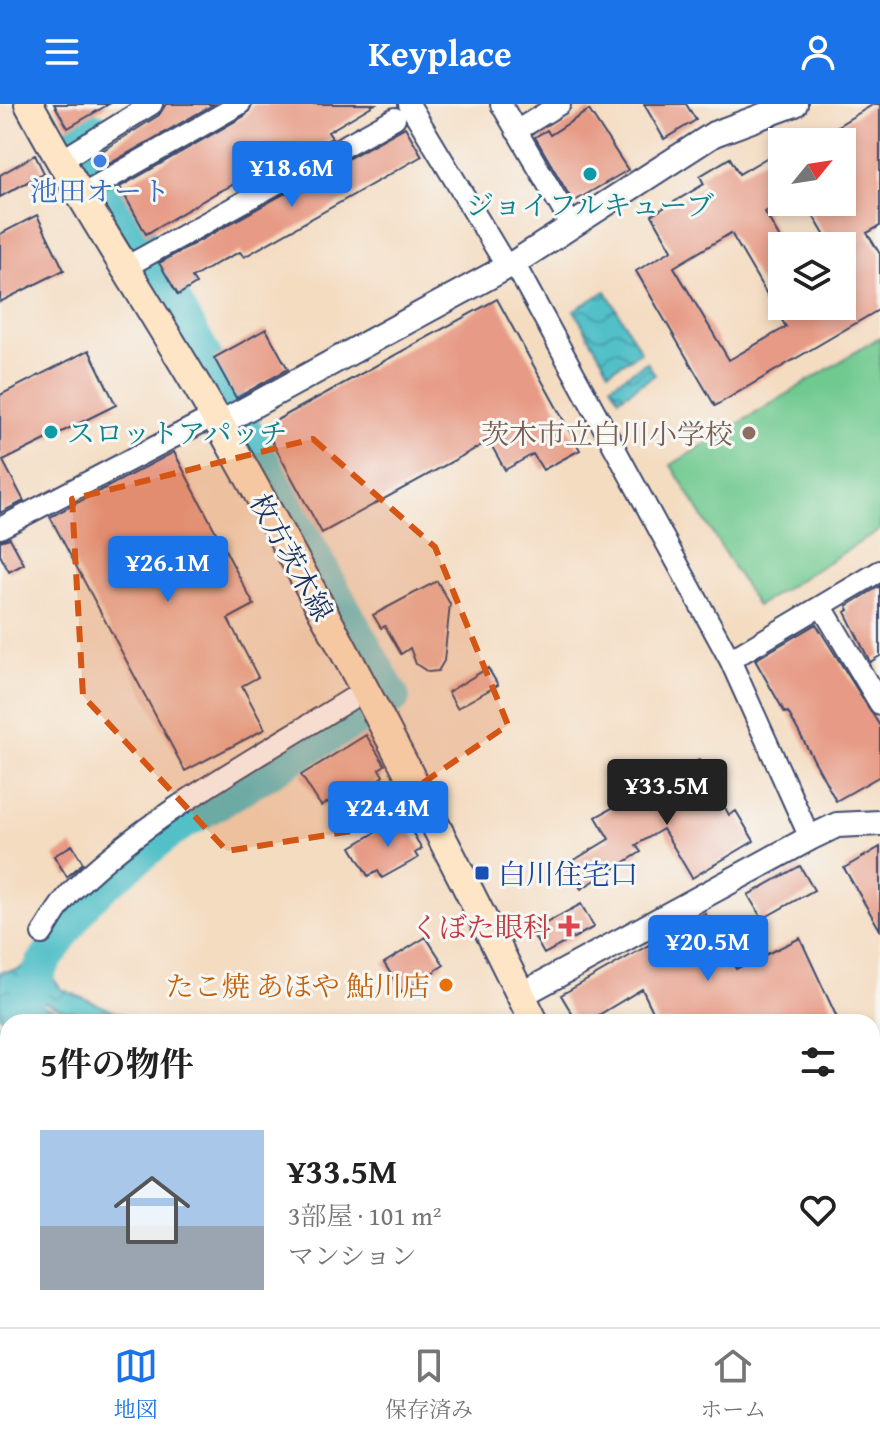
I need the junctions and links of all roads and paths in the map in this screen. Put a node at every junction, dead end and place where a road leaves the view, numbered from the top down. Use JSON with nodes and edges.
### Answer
{"nodes":[{"id":1,"x":29,"y":104,"type":"edge"},
{"id":2,"x":152,"y":104,"type":"edge"},
{"id":3,"x":240,"y":104,"type":"edge"},
{"id":4,"x":501,"y":104,"type":"edge"},
{"id":5,"x":560,"y":104,"type":"edge"},
{"id":6,"x":795,"y":104,"type":"edge"},
{"id":7,"x":402,"y":111,"type":"edge"},
{"id":8,"x":516,"y":131,"type":"junction"},
{"id":9,"x":71,"y":154,"type":"junction"},
{"id":10,"x":93,"y":188,"type":"junction"},
{"id":11,"x":572,"y":226,"type":"junction"},
{"id":12,"x":140,"y":259,"type":"junction"},
{"id":13,"x":511,"y":265,"type":"junction"},
{"id":14,"x":217,"y":420,"type":"junction"},
{"id":15,"x":0,"y":528,"type":"edge"},
{"id":16,"x":880,"y":571,"type":"edge"},
{"id":17,"x":822,"y":607,"type":"junction"},
{"id":18,"x":730,"y":660,"type":"junction"},
{"id":19,"x":372,"y":703,"type":"junction"},
{"id":20,"x":880,"y":704,"type":"edge"},
{"id":21,"x":880,"y":823,"type":"edge"},
{"id":22,"x":810,"y":838,"type":"junction"},
{"id":23,"x":42,"y":934,"type":"dead end"},
{"id":24,"x":521,"y":995,"type":"junction"},
{"id":25,"x":530,"y":1014,"type":"edge"}],
"edges":[{"from":1,"to":9,"type":"main road","name":"枚方茨木線"},
{"from":2,"to":9,"type":"street"},
{"from":3,"to":10,"type":"street"},
{"from":4,"to":8,"type":"street"},
{"from":5,"to":8,"type":"street"},
{"from":6,"to":11,"type":"street"},
{"from":7,"to":12,"type":"street"},
{"from":7,"to":13,"type":"street"},
{"from":8,"to":11,"type":"street"},
{"from":9,"to":10,"type":"main road","name":"枚方茨木線"},
{"from":10,"to":12,"type":"main road","name":"枚方茨木線"},
{"from":11,"to":13,"type":"street"},
{"from":12,"to":14,"type":"main road","name":"枚方茨木線"},
{"from":13,"to":14,"type":"street"},
{"from":13,"to":18,"type":"street"},
{"from":14,"to":15,"type":"street"},
{"from":14,"to":19,"type":"main road","name":"枚方茨木線"},
{"from":16,"to":17,"type":"street"},
{"from":17,"to":18,"type":"street"},
{"from":17,"to":20,"type":"street"},
{"from":18,"to":22,"type":"street"},
{"from":19,"to":23,"type":"street"},
{"from":19,"to":24,"type":"main road","name":"枚方茨木線"},
{"from":21,"to":22,"type":"street"},
{"from":22,"to":24,"type":"street"},
{"from":24,"to":25,"type":"main road","name":"枚方茨木線"}]}
